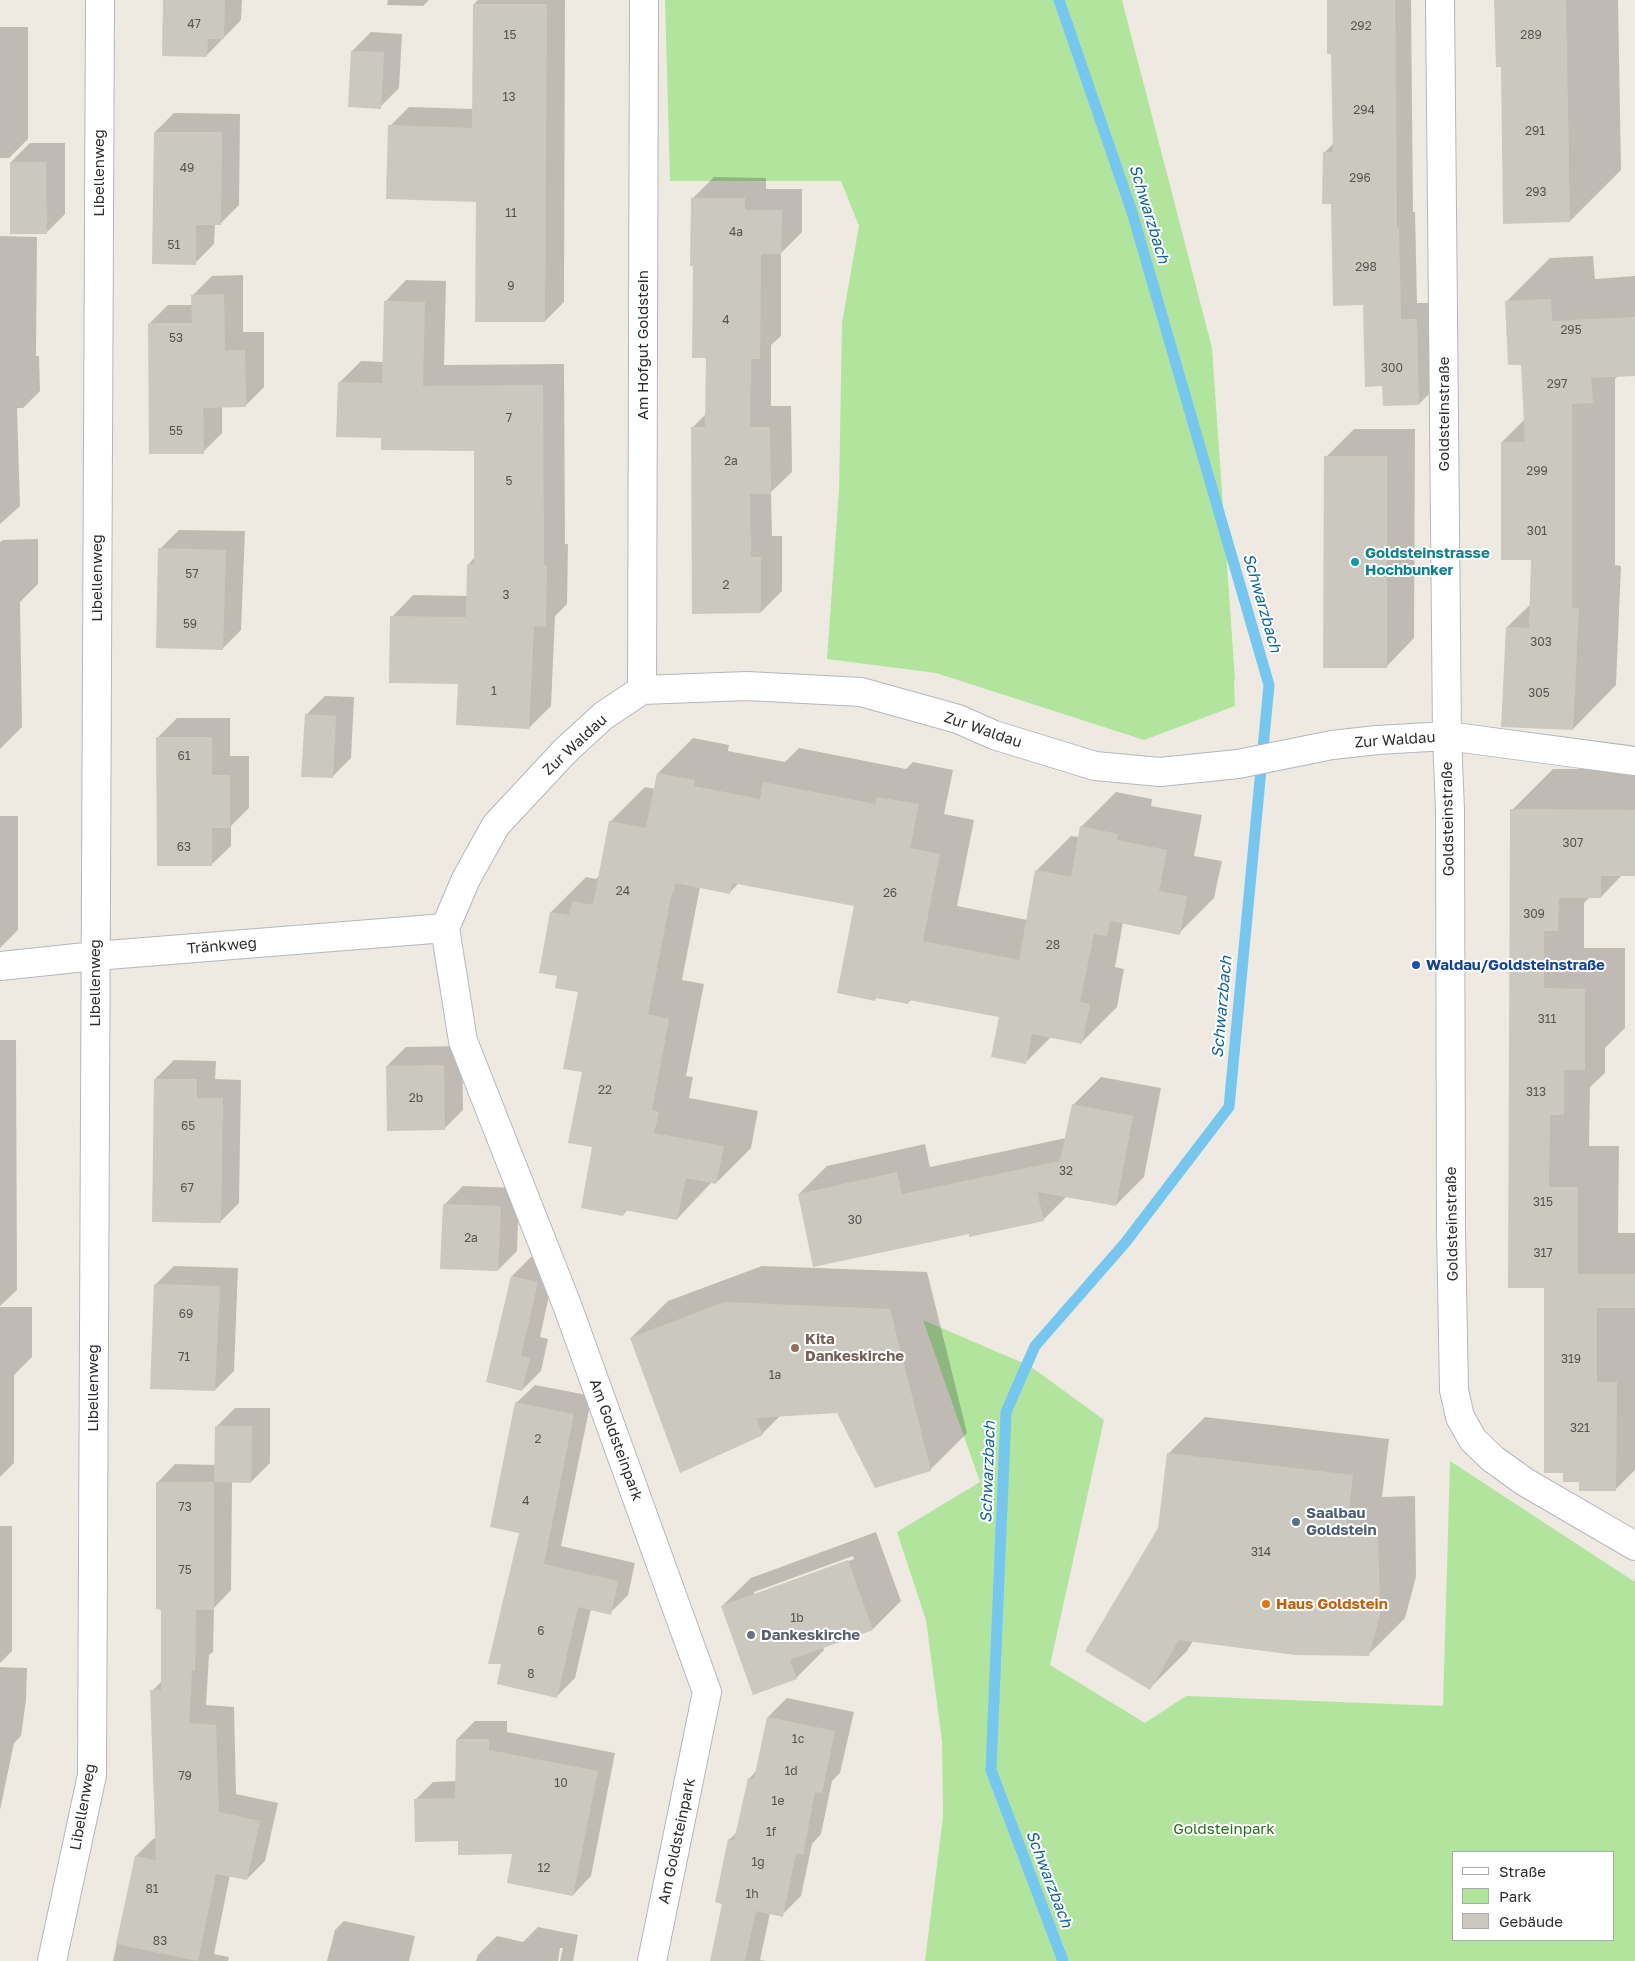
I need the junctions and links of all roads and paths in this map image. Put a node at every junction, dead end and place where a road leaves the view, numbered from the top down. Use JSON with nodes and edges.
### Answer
{"nodes":[{"id":1,"x":100,"y":0,"type":"edge"},
{"id":2,"x":644,"y":0,"type":"edge"},
{"id":3,"x":1440,"y":0,"type":"edge"},
{"id":4,"x":642,"y":690,"type":"junction"},
{"id":5,"x":1447,"y":736,"type":"junction"},
{"id":6,"x":1635,"y":761,"type":"edge"},
{"id":7,"x":445,"y":928,"type":"junction"},
{"id":8,"x":95,"y":956,"type":"junction"},
{"id":9,"x":0,"y":966,"type":"edge"},
{"id":10,"x":1635,"y":1546,"type":"edge"},
{"id":11,"x":52,"y":1961,"type":"edge"},
{"id":12,"x":652,"y":1961,"type":"edge"}],
"edges":[{"from":1,"to":8,"type":"street","name":"Libellenweg"},
{"from":2,"to":4,"type":"street","name":"Am Hofgut Goldstein"},
{"from":3,"to":5,"type":"street","name":"Goldsteinstraße"},
{"from":4,"to":5,"type":"street","name":"Zur Waldau"},
{"from":4,"to":7,"type":"street","name":"Zur Waldau"},
{"from":5,"to":6,"type":"street","name":"Zur Waldau"},
{"from":5,"to":10,"type":"street","name":"Goldsteinstraße"},
{"from":7,"to":8,"type":"street","name":"Tränkweg"},
{"from":7,"to":12,"type":"street","name":"Am Goldsteinpark"},
{"from":8,"to":9,"type":"street","name":"Tränkweg"},
{"from":8,"to":11,"type":"street","name":"Libellenweg"}]}
